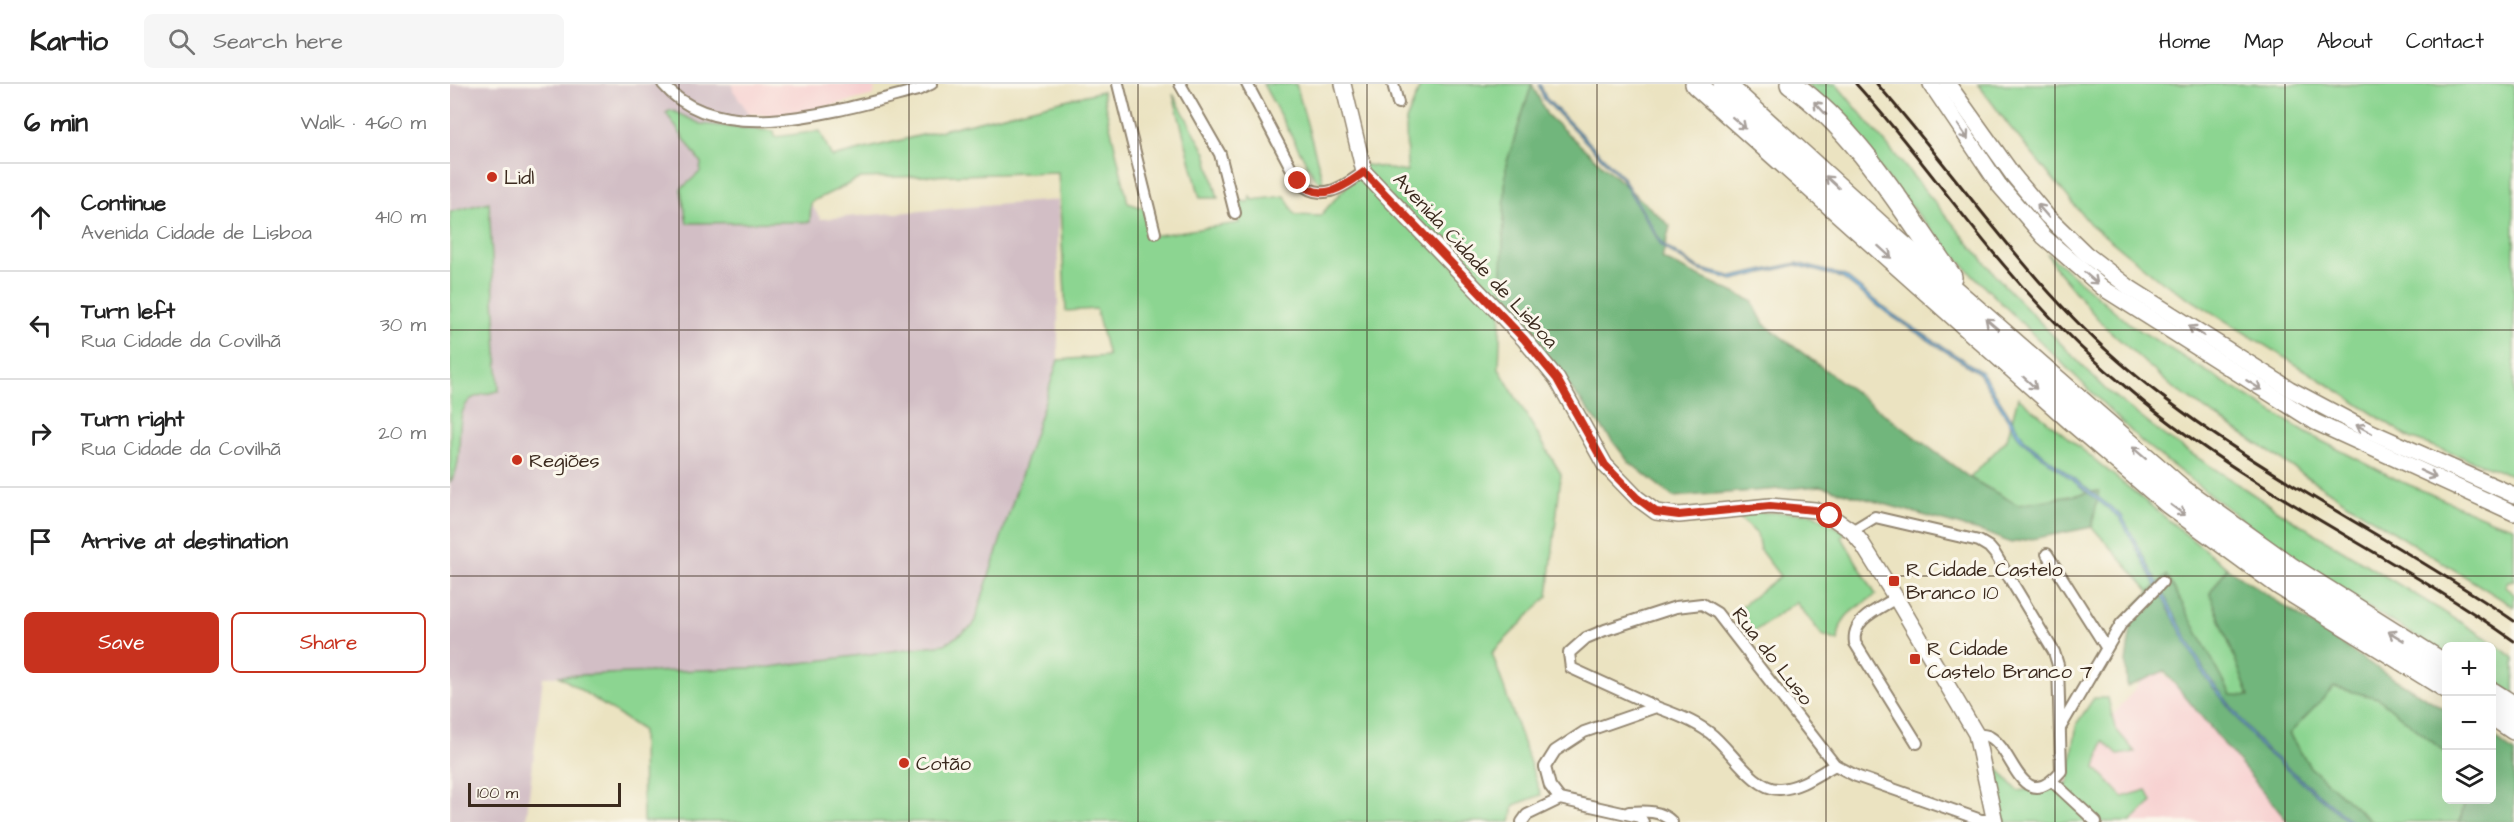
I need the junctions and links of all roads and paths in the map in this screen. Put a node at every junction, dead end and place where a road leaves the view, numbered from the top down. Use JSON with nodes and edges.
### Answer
{"nodes":[{"id":1,"x":663,"y":84,"type":"edge"},
{"id":2,"x":931,"y":84,"type":"edge"},
{"id":3,"x":1118,"y":84,"type":"edge"},
{"id":4,"x":1180,"y":84,"type":"edge"},
{"id":5,"x":1247,"y":84,"type":"edge"},
{"id":6,"x":1343,"y":84,"type":"edge"},
{"id":7,"x":1393,"y":84,"type":"edge"},
{"id":8,"x":1696,"y":84,"type":"edge"},
{"id":9,"x":1724,"y":84,"type":"edge"},
{"id":10,"x":1791,"y":84,"type":"edge"},
{"id":11,"x":1931,"y":84,"type":"edge"},
{"id":12,"x":1948,"y":84,"type":"edge"},
{"id":13,"x":1398,"y":103,"type":"dead end"},
{"id":14,"x":1364,"y":172,"type":"junction"},
{"id":15,"x":1235,"y":213,"type":"dead end"},
{"id":16,"x":1155,"y":233,"type":"dead end"},
{"id":17,"x":1970,"y":305,"type":"junction"},
{"id":18,"x":2514,"y":495,"type":"edge"},
{"id":19,"x":2514,"y":513,"type":"edge"},
{"id":20,"x":1852,"y":531,"type":"junction"},
{"id":21,"x":2047,"y":554,"type":"dead end"},
{"id":22,"x":2162,"y":582,"type":"dead end"},
{"id":23,"x":1896,"y":598,"type":"junction"},
{"id":24,"x":2106,"y":647,"type":"junction"},
{"id":25,"x":2442,"y":664,"type":"edge"},
{"id":26,"x":2442,"y":685,"type":"edge"},
{"id":27,"x":2496,"y":696,"type":"edge"},
{"id":28,"x":1656,"y":707,"type":"junction"},
{"id":29,"x":2514,"y":707,"type":"edge"},
{"id":30,"x":2496,"y":717,"type":"edge"},
{"id":31,"x":2060,"y":728,"type":"junction"},
{"id":32,"x":2514,"y":729,"type":"edge"},
{"id":33,"x":1978,"y":740,"type":"junction"},
{"id":34,"x":1917,"y":743,"type":"dead end"},
{"id":35,"x":1835,"y":765,"type":"junction"},
{"id":36,"x":2055,"y":784,"type":"junction"},
{"id":37,"x":1560,"y":799,"type":"junction"},
{"id":38,"x":1623,"y":812,"type":"junction"},
{"id":39,"x":1995,"y":821,"type":"edge"},
{"id":40,"x":1522,"y":822,"type":"edge"},
{"id":41,"x":1643,"y":822,"type":"edge"},
{"id":42,"x":1672,"y":822,"type":"edge"},
{"id":43,"x":2096,"y":822,"type":"edge"}],
"edges":[{"from":1,"to":2,"type":"street"},
{"from":3,"to":16,"type":"street"},
{"from":4,"to":15,"type":"street"},
{"from":5,"to":14,"type":"street"},
{"from":6,"to":14,"type":"main road","name":"Avenida Cidade de Lisboa"},
{"from":7,"to":13,"type":"street"},
{"from":8,"to":26,"type":"highway","one_way":true},
{"from":17,"to":9,"type":"highway","one_way":true},
{"from":17,"to":10,"type":"highway","one_way":true},
{"from":11,"to":19,"type":"main road","one_way":true},
{"from":18,"to":12,"type":"main road","one_way":true},
{"from":14,"to":20,"type":"main road","name":"Avenida Cidade de Lisboa"},
{"from":25,"to":17,"type":"highway","one_way":true},
{"from":20,"to":23,"type":"main road"},
{"from":20,"to":31,"type":"street"},
{"from":21,"to":24,"type":"street"},
{"from":22,"to":24,"type":"street"},
{"from":23,"to":33,"type":"main road"},
{"from":23,"to":34,"type":"street"},
{"from":24,"to":31,"type":"street"},
{"from":27,"to":29,"type":"highway"},
{"from":28,"to":35,"type":"street"},
{"from":28,"to":35,"type":"street","name":"Rua do Luso"},
{"from":28,"to":37,"type":"street"},
{"from":30,"to":32,"type":"highway"},
{"from":31,"to":36,"type":"street"},
{"from":33,"to":36,"type":"street"},
{"from":33,"to":39,"type":"main road"},
{"from":35,"to":39,"type":"street"},
{"from":36,"to":43,"type":"street"},
{"from":37,"to":38,"type":"street"},
{"from":37,"to":40,"type":"street"},
{"from":38,"to":41,"type":"street"},
{"from":38,"to":42,"type":"street"}]}
